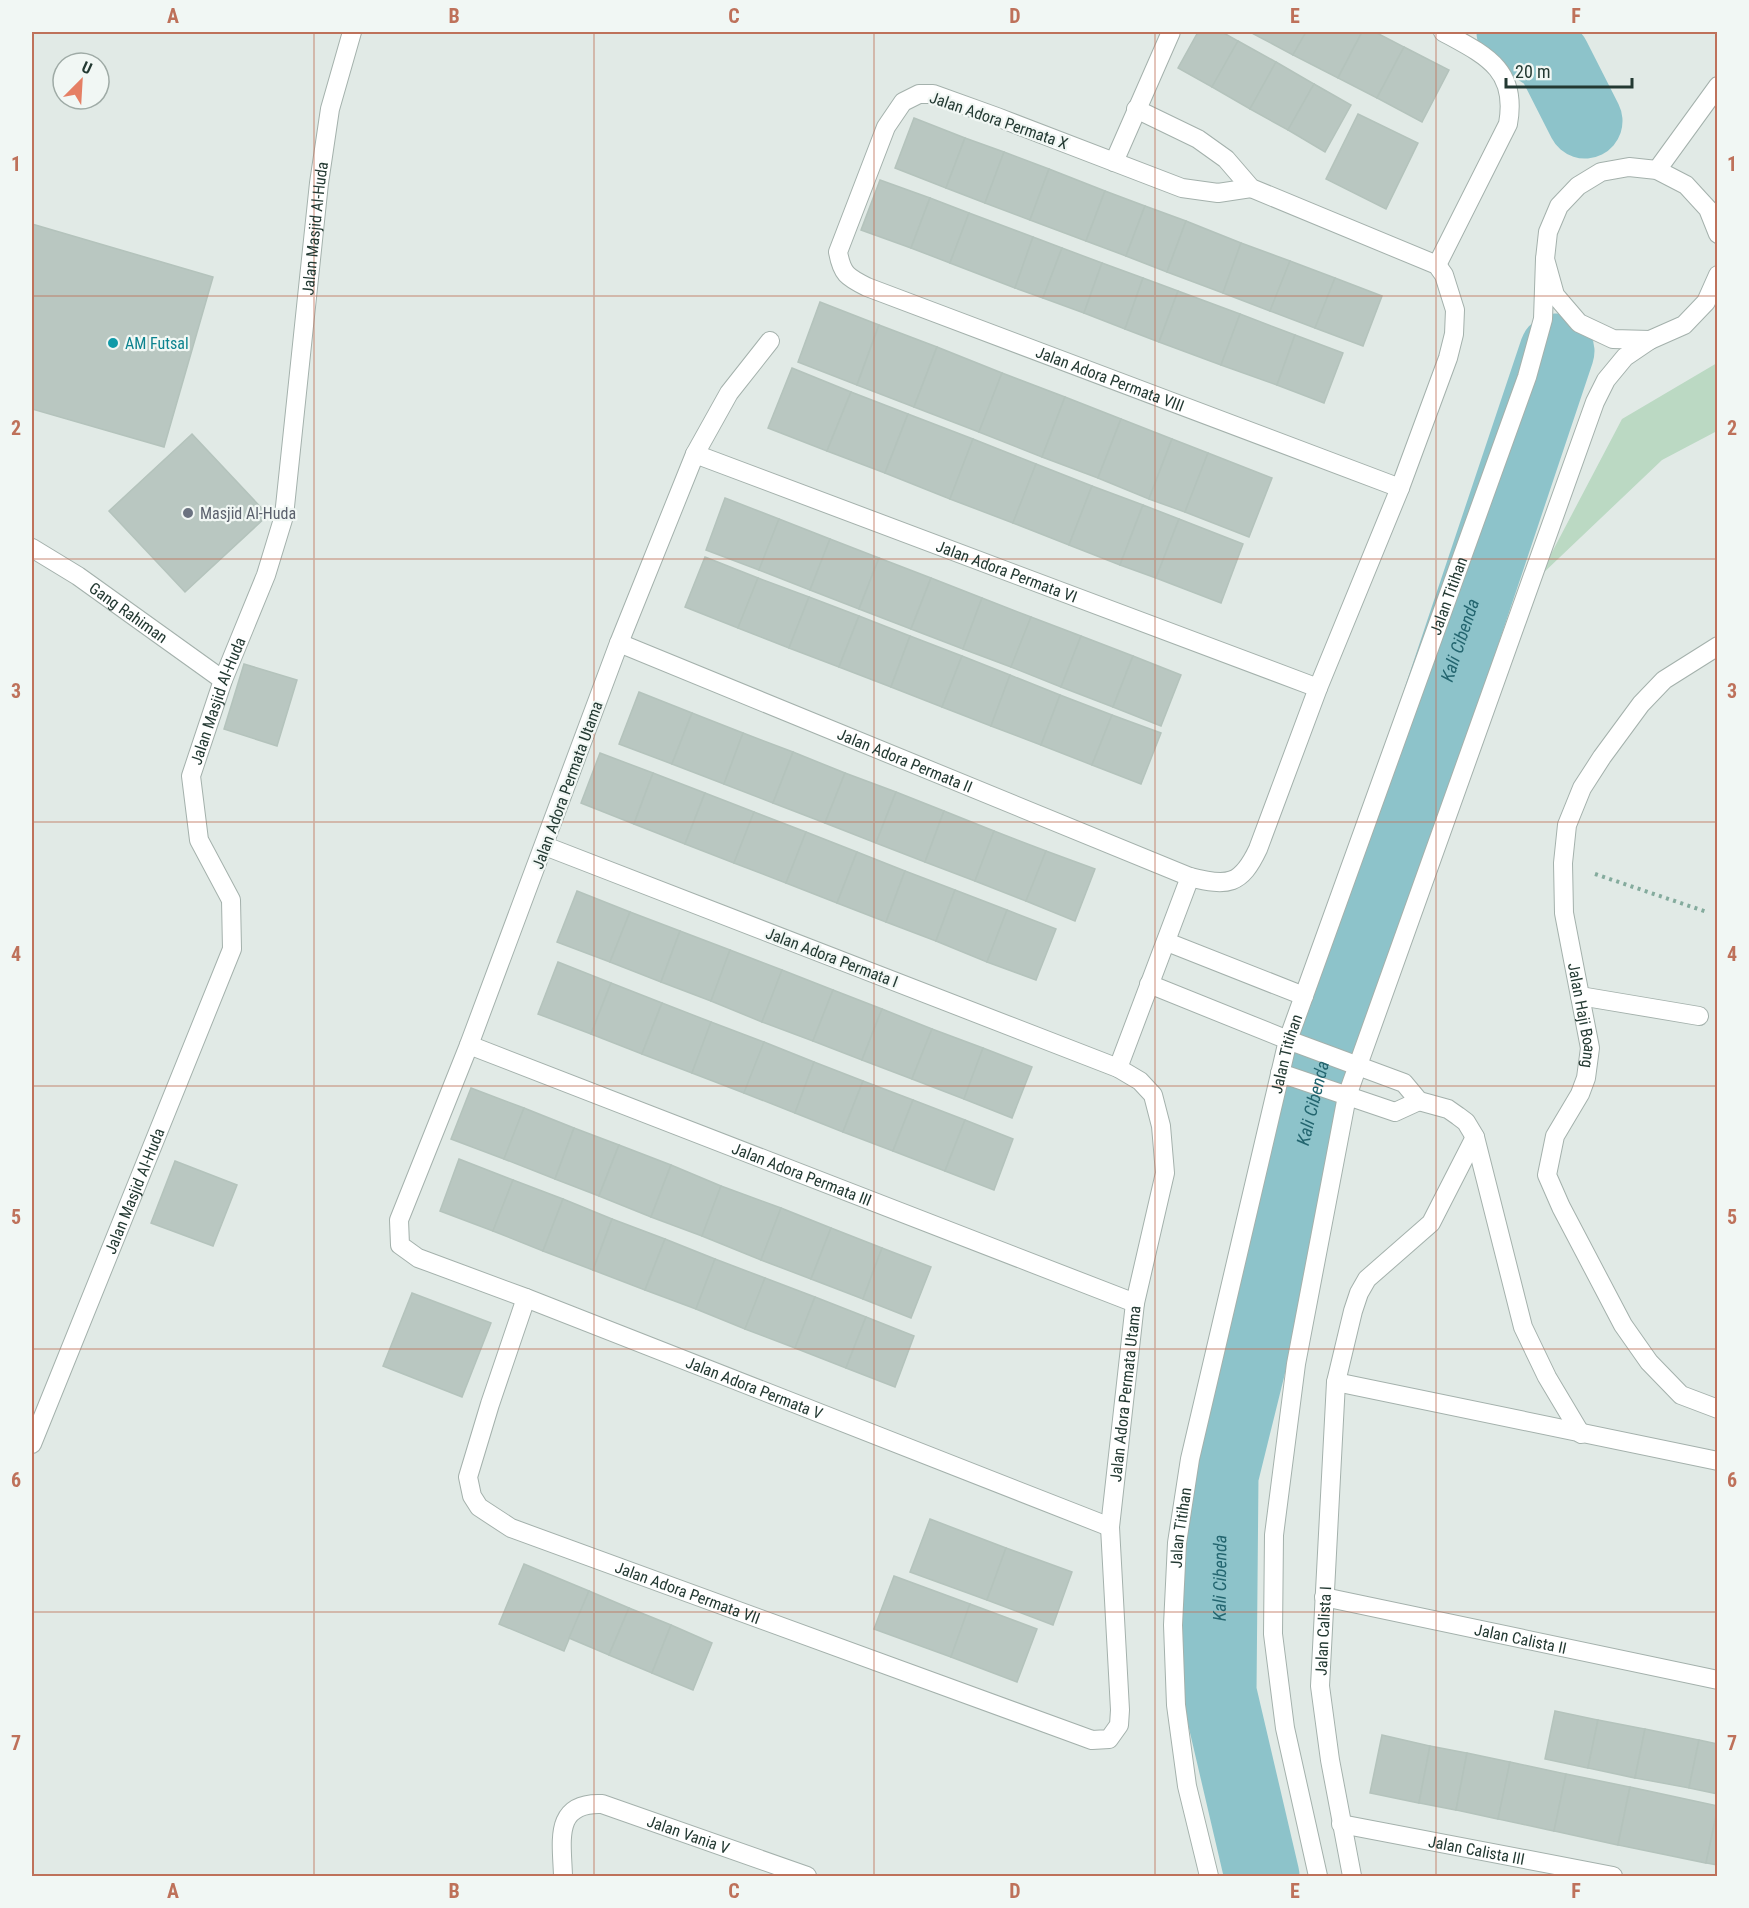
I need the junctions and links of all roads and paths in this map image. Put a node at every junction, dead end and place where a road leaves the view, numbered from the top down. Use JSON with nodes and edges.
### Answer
{"nodes":[{"id":1,"x":352,"y":32,"type":"edge"},
{"id":2,"x":1171,"y":32,"type":"edge"},
{"id":3,"x":1443,"y":32,"type":"edge"},
{"id":4,"x":1718,"y":86,"type":"edge"},
{"id":5,"x":1136,"y":109,"type":"junction"},
{"id":6,"x":1114,"y":162,"type":"junction"},
{"id":7,"x":1657,"y":170,"type":"junction"},
{"id":8,"x":1251,"y":188,"type":"junction"},
{"id":9,"x":1718,"y":234,"type":"edge"},
{"id":10,"x":838,"y":252,"type":"joint"},
{"id":11,"x":1545,"y":260,"type":"junction"},
{"id":12,"x":1437,"y":265,"type":"junction"},
{"id":13,"x":1718,"y":274,"type":"edge"},
{"id":14,"x":1650,"y":340,"type":"junction"},
{"id":15,"x":770,"y":341,"type":"dead end"},
{"id":16,"x":694,"y":454,"type":"junction"},
{"id":17,"x":1400,"y":488,"type":"junction"},
{"id":18,"x":32,"y":548,"type":"edge"},
{"id":19,"x":619,"y":643,"type":"junction"},
{"id":20,"x":1718,"y":646,"type":"edge"},
{"id":21,"x":223,"y":680,"type":"junction"},
{"id":22,"x":1318,"y":688,"type":"junction"},
{"id":23,"x":545,"y":846,"type":"junction"},
{"id":24,"x":1563,"y":863,"type":"junction"},
{"id":25,"x":1190,"y":877,"type":"junction"},
{"id":26,"x":1707,"y":912,"type":"dead end"},
{"id":27,"x":1167,"y":942,"type":"junction"},
{"id":28,"x":1149,"y":984,"type":"junction"},
{"id":29,"x":1304,"y":996,"type":"junction"},
{"id":30,"x":1580,"y":996,"type":"junction"},
{"id":31,"x":1700,"y":1016,"type":"dead end"},
{"id":32,"x":1294,"y":1042,"type":"junction"},
{"id":33,"x":470,"y":1045,"type":"junction"},
{"id":34,"x":1352,"y":1064,"type":"junction"},
{"id":35,"x":1118,"y":1068,"type":"junction"},
{"id":36,"x":1285,"y":1075,"type":"junction"},
{"id":37,"x":1342,"y":1095,"type":"junction"},
{"id":38,"x":1419,"y":1101,"type":"junction"},
{"id":39,"x":1475,"y":1137,"type":"junction"},
{"id":40,"x":400,"y":1245,"type":"joint"},
{"id":41,"x":526,"y":1298,"type":"junction"},
{"id":42,"x":1135,"y":1303,"type":"junction"},
{"id":43,"x":1336,"y":1382,"type":"junction"},
{"id":44,"x":1718,"y":1409,"type":"edge"},
{"id":45,"x":1581,"y":1434,"type":"junction"},
{"id":46,"x":32,"y":1444,"type":"edge"},
{"id":47,"x":1718,"y":1461,"type":"edge"},
{"id":48,"x":1110,"y":1527,"type":"junction"},
{"id":49,"x":1324,"y":1597,"type":"junction"},
{"id":50,"x":1718,"y":1680,"type":"edge"},
{"id":51,"x":1109,"y":1739,"type":"joint"},
{"id":52,"x":1341,"y":1824,"type":"junction"},
{"id":53,"x":563,"y":1876,"type":"edge"},
{"id":54,"x":807,"y":1876,"type":"edge"},
{"id":55,"x":1209,"y":1876,"type":"edge"},
{"id":56,"x":1318,"y":1876,"type":"edge"},
{"id":57,"x":1352,"y":1876,"type":"edge"},
{"id":58,"x":1613,"y":1876,"type":"edge"}],
"edges":[{"from":1,"to":21,"type":"street","name":"Jalan Masjid Al-Huda"},
{"from":2,"to":5,"type":"street"},
{"from":3,"to":12,"type":"street"},
{"from":4,"to":7,"type":"street"},
{"from":5,"to":6,"type":"street"},
{"from":5,"to":8,"type":"street"},
{"from":6,"to":8,"type":"street","name":"Jalan Adora Permata X"},
{"from":6,"to":10,"type":"street","name":"Jalan Adora Permata X"},
{"from":7,"to":9,"type":"street"},
{"from":7,"to":11,"type":"street","name":"Jalan Titihan"},
{"from":8,"to":12,"type":"street"},
{"from":10,"to":17,"type":"street","name":"Jalan Adora Permata VIII"},
{"from":11,"to":14,"type":"street"},
{"from":11,"to":29,"type":"street","name":"Jalan Titihan"},
{"from":12,"to":17,"type":"street","name":"Jalan Adora Permata II"},
{"from":13,"to":14,"type":"street"},
{"from":14,"to":34,"type":"street"},
{"from":15,"to":16,"type":"street","name":"Jalan Adora Permata Utama"},
{"from":16,"to":19,"type":"street","name":"Jalan Adora Permata Utama"},
{"from":16,"to":22,"type":"street","name":"Jalan Adora Permata VI"},
{"from":17,"to":22,"type":"street","name":"Jalan Adora Permata II"},
{"from":18,"to":21,"type":"street","name":"Gang Rahiman"},
{"from":19,"to":23,"type":"street","name":"Jalan Adora Permata Utama"},
{"from":19,"to":25,"type":"street","name":"Jalan Adora Permata II"},
{"from":20,"to":24,"type":"street","name":"Jalan Haji Boang"},
{"from":21,"to":46,"type":"street","name":"Jalan Masjid Al-Huda"},
{"from":22,"to":25,"type":"street","name":"Jalan Adora Permata II"},
{"from":23,"to":33,"type":"street","name":"Jalan Adora Permata Utama"},
{"from":23,"to":35,"type":"street","name":"Jalan Adora Permata I"},
{"from":24,"to":26,"type":"path"},
{"from":24,"to":30,"type":"street","name":"Jalan Haji Boang"},
{"from":25,"to":27,"type":"street"},
{"from":27,"to":28,"type":"street"},
{"from":27,"to":29,"type":"street"},
{"from":28,"to":32,"type":"street"},
{"from":28,"to":35,"type":"street"},
{"from":29,"to":32,"type":"street","name":"Jalan Titihan"},
{"from":30,"to":31,"type":"street"},
{"from":30,"to":44,"type":"street","name":"Jalan Haji Boang"},
{"from":32,"to":34,"type":"street"},
{"from":32,"to":36,"type":"street","name":"Jalan Titihan"},
{"from":33,"to":40,"type":"street","name":"Jalan Adora Permata Utama"},
{"from":33,"to":42,"type":"street","name":"Jalan Adora Permata III"},
{"from":34,"to":37,"type":"street"},
{"from":34,"to":38,"type":"street"},
{"from":35,"to":42,"type":"street","name":"Jalan Adora Permata Utama"},
{"from":36,"to":37,"type":"street"},
{"from":36,"to":55,"type":"street","name":"Jalan Titihan"},
{"from":37,"to":38,"type":"street"},
{"from":37,"to":56,"type":"street"},
{"from":38,"to":39,"type":"street"},
{"from":39,"to":43,"type":"street","name":"Jalan Calista I"},
{"from":39,"to":45,"type":"street"},
{"from":40,"to":41,"type":"street","name":"Jalan Adora Permata V"},
{"from":41,"to":48,"type":"street","name":"Jalan Adora Permata V"},
{"from":41,"to":51,"type":"street","name":"Jalan Adora Permata VII"},
{"from":42,"to":48,"type":"street","name":"Jalan Adora Permata Utama"},
{"from":43,"to":45,"type":"street"},
{"from":43,"to":49,"type":"street","name":"Jalan Calista I"},
{"from":45,"to":47,"type":"street"},
{"from":48,"to":51,"type":"street","name":"Jalan Adora Permata Utama"},
{"from":49,"to":50,"type":"street","name":"Jalan Calista II"},
{"from":49,"to":52,"type":"street","name":"Jalan Calista I"},
{"from":52,"to":57,"type":"street","name":"Jalan Calista I"},
{"from":52,"to":58,"type":"street","name":"Jalan Calista III"},
{"from":53,"to":54,"type":"street","name":"Jalan Vania V"}]}
